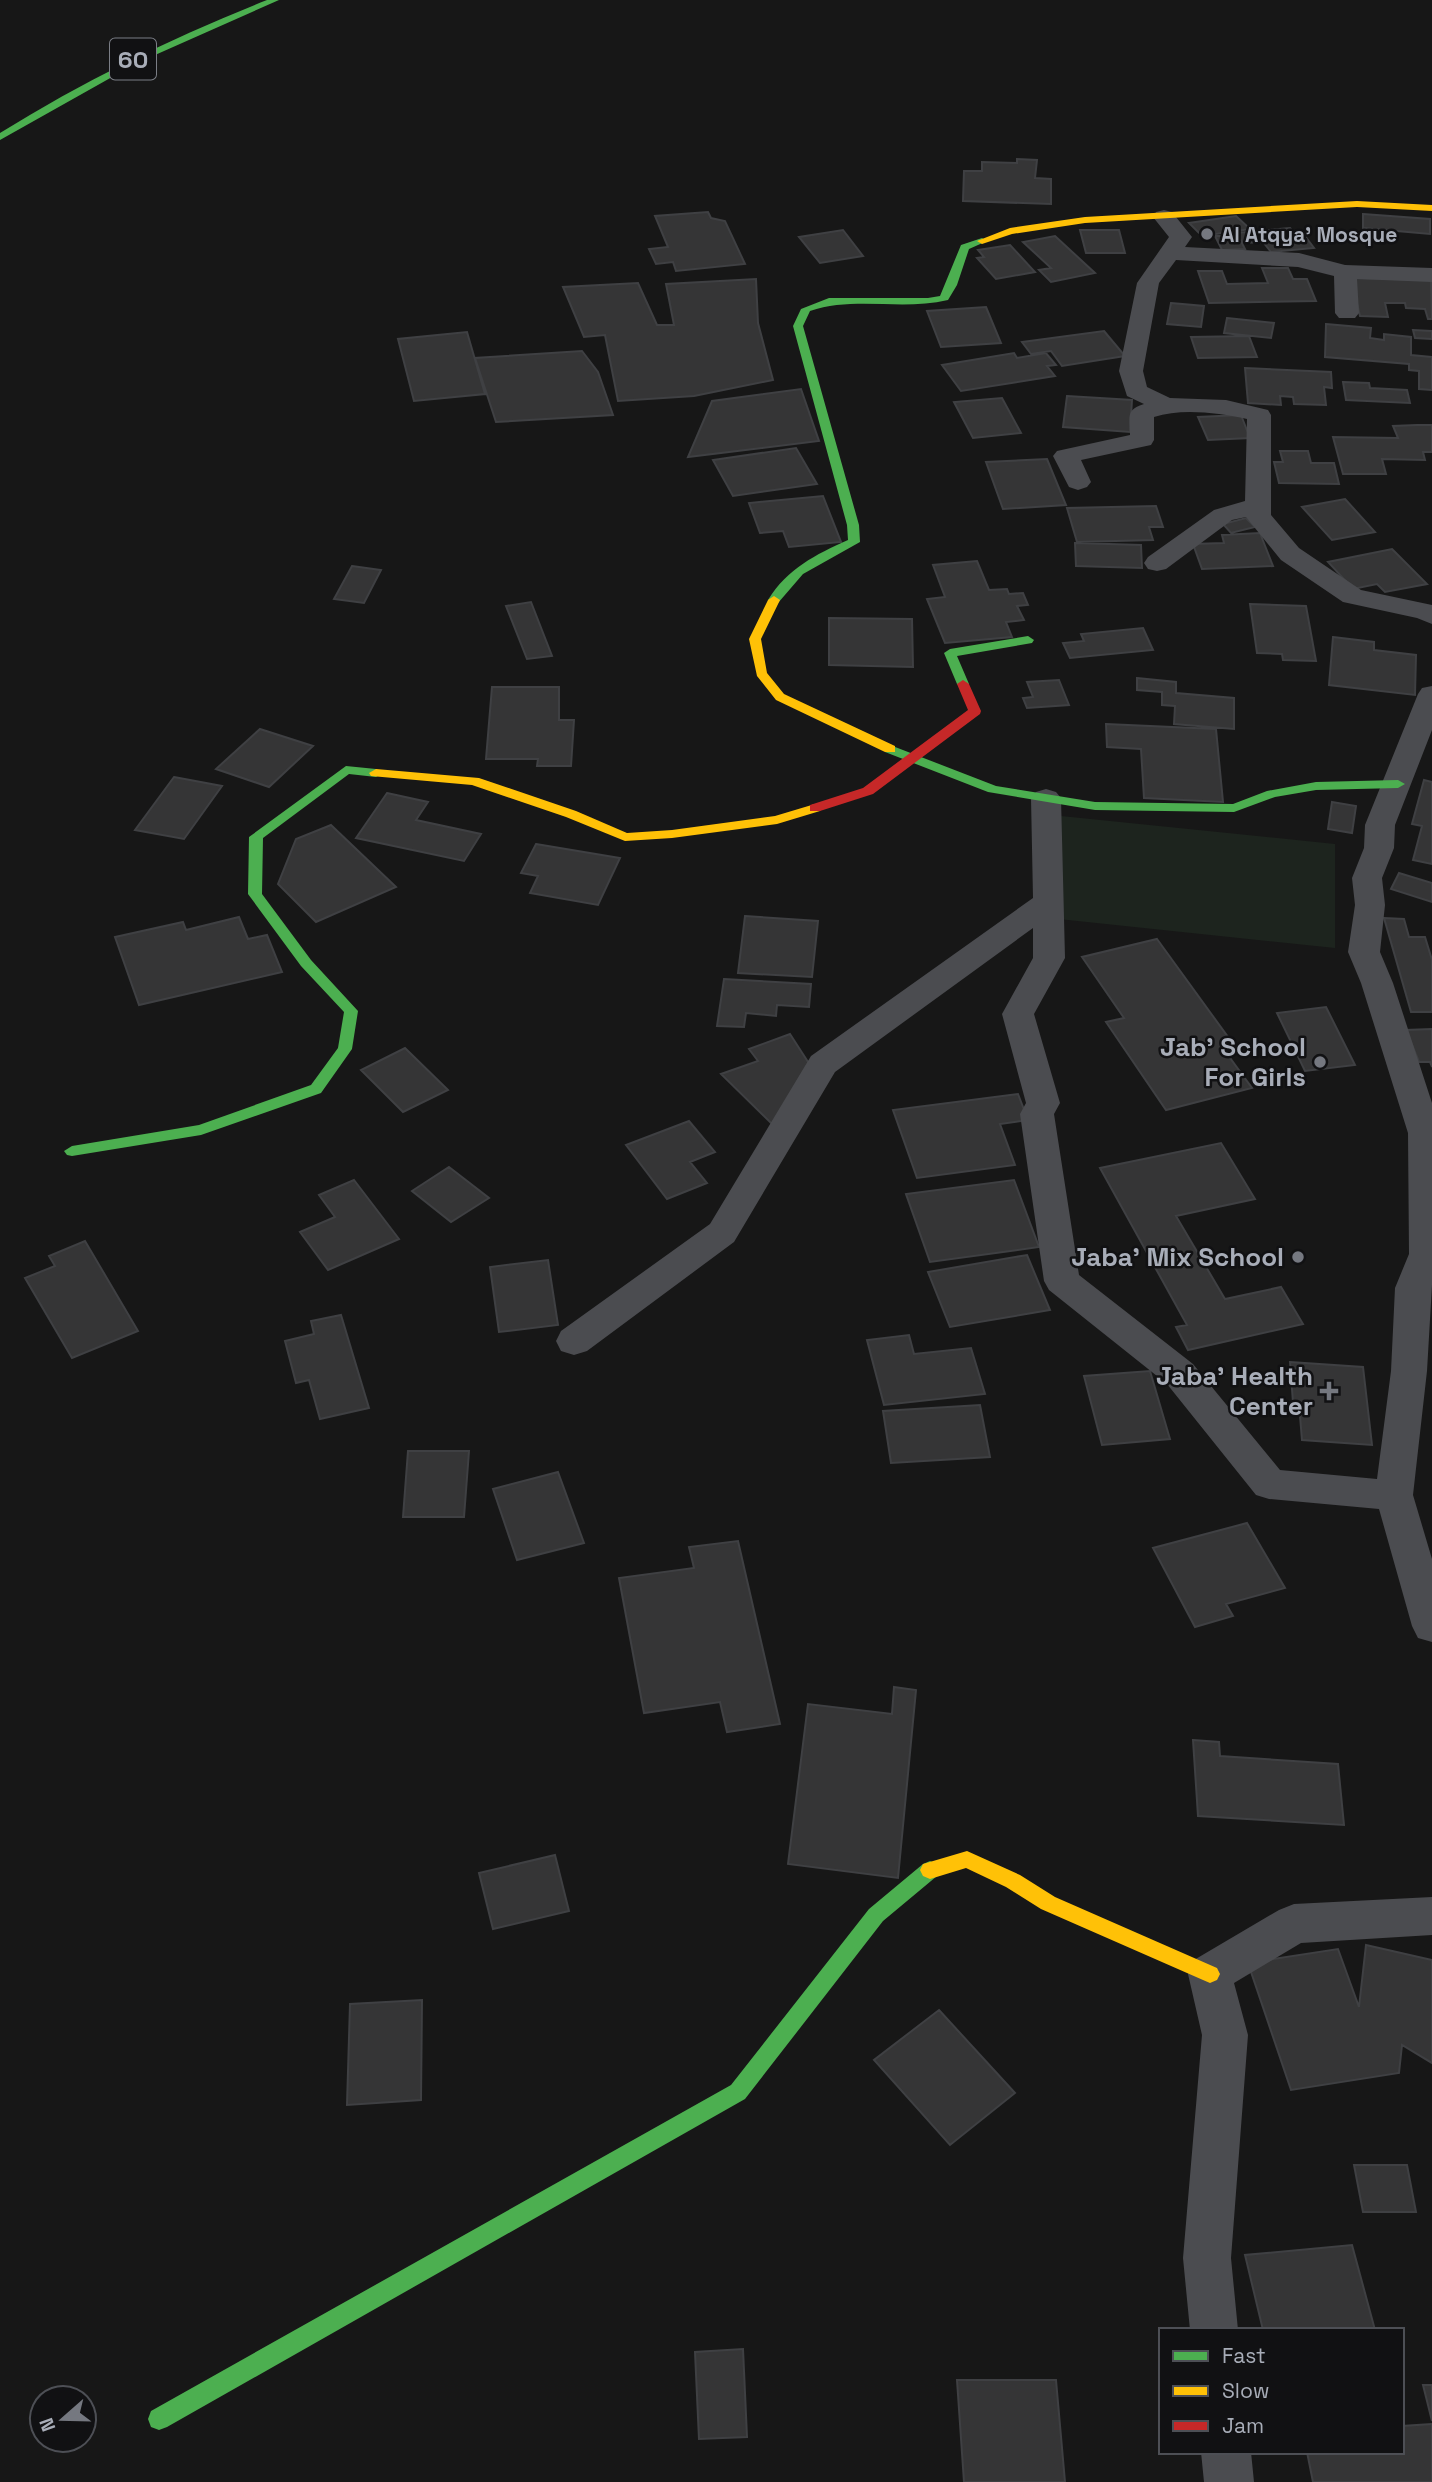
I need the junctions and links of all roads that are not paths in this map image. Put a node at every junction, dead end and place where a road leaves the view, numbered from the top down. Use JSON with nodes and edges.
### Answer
{"nodes":[{"id":1,"x":275,"y":0,"type":"edge"},
{"id":2,"x":0,"y":137,"type":"edge"},
{"id":3,"x":1432,"y":208,"type":"edge"},
{"id":4,"x":1164,"y":217,"type":"junction"},
{"id":5,"x":1170,"y":253,"type":"junction"},
{"id":6,"x":1345,"y":272,"type":"junction"},
{"id":7,"x":1432,"y":275,"type":"edge"},
{"id":8,"x":1347,"y":313,"type":"dead end"},
{"id":9,"x":1166,"y":405,"type":"junction"},
{"id":10,"x":1078,"y":482,"type":"dead end"},
{"id":11,"x":1258,"y":506,"type":"junction"},
{"id":12,"x":1157,"y":564,"type":"dead end"},
{"id":13,"x":1430,"y":607,"type":"edge"},
{"id":14,"x":1028,"y":639,"type":"dead end"},
{"id":15,"x":1432,"y":694,"type":"edge"},
{"id":16,"x":910,"y":758,"type":"junction"},
{"id":17,"x":1398,"y":784,"type":"junction"},
{"id":18,"x":1046,"y":798,"type":"junction"},
{"id":19,"x":1048,"y":902,"type":"junction"},
{"id":20,"x":72,"y":1151,"type":"dead end"},
{"id":21,"x":574,"y":1341,"type":"dead end"},
{"id":22,"x":1394,"y":1495,"type":"junction"},
{"id":23,"x":1432,"y":1626,"type":"edge"},
{"id":24,"x":1432,"y":1916,"type":"edge"},
{"id":25,"x":1210,"y":1974,"type":"junction"},
{"id":26,"x":1214,"y":2328,"type":"edge"},
{"id":27,"x":159,"y":2419,"type":"dead end"},
{"id":28,"x":1226,"y":2454,"type":"edge"},
{"id":29,"x":1229,"y":2482,"type":"edge"}],
"edges":[{"from":1,"to":2,"type":"main road","number":"60"},
{"from":3,"to":4,"type":"main road"},
{"from":4,"to":5,"type":"street"},
{"from":4,"to":16,"type":"main road"},
{"from":5,"to":6,"type":"street"},
{"from":5,"to":9,"type":"street"},
{"from":6,"to":7,"type":"street"},
{"from":6,"to":8,"type":"street"},
{"from":9,"to":10,"type":"street"},
{"from":9,"to":11,"type":"street"},
{"from":11,"to":12,"type":"street"},
{"from":11,"to":13,"type":"street"},
{"from":14,"to":16,"type":"main road"},
{"from":15,"to":17,"type":"street"},
{"from":16,"to":18,"type":"main road"},
{"from":16,"to":20,"type":"main road"},
{"from":17,"to":18,"type":"main road"},
{"from":17,"to":22,"type":"street"},
{"from":18,"to":19,"type":"street"},
{"from":19,"to":21,"type":"street"},
{"from":19,"to":22,"type":"street"},
{"from":22,"to":23,"type":"street"},
{"from":24,"to":25,"type":"street"},
{"from":25,"to":26,"type":"street"},
{"from":25,"to":27,"type":"main road"},
{"from":28,"to":29,"type":"street"}]}
